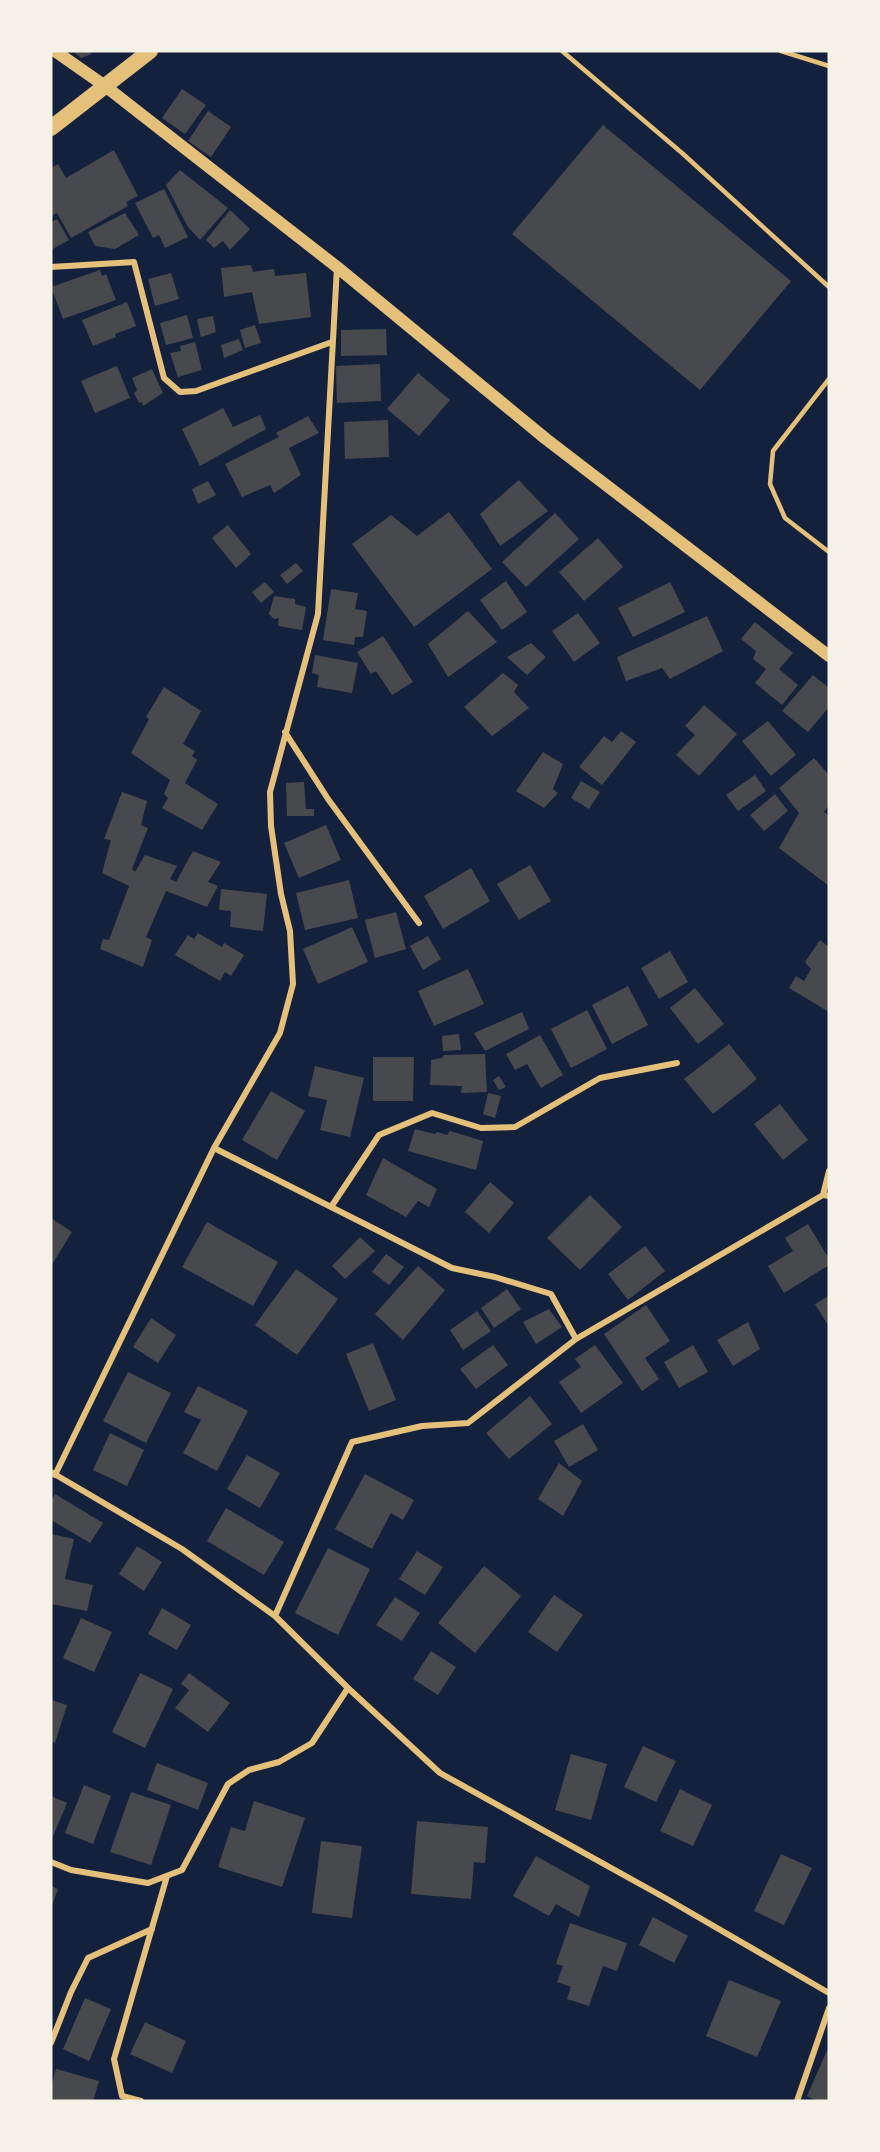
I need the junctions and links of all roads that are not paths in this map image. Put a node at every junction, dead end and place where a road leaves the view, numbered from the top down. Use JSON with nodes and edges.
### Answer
{"nodes":[{"id":1,"x":55,"y":51,"type":"edge"},
{"id":2,"x":150,"y":51,"type":"edge"},
{"id":3,"x":562,"y":51,"type":"edge"},
{"id":4,"x":781,"y":51,"type":"edge"},
{"id":5,"x":829,"y":66,"type":"edge"},
{"id":6,"x":105,"y":86,"type":"junction"},
{"id":7,"x":51,"y":128,"type":"edge"},
{"id":8,"x":51,"y":267,"type":"edge"},
{"id":9,"x":337,"y":267,"type":"junction"},
{"id":10,"x":829,"y":287,"type":"edge"},
{"id":11,"x":332,"y":342,"type":"junction"},
{"id":12,"x":829,"y":379,"type":"edge"},
{"id":13,"x":829,"y":552,"type":"edge"},
{"id":14,"x":829,"y":656,"type":"edge"},
{"id":15,"x":285,"y":732,"type":"junction"},
{"id":16,"x":419,"y":923,"type":"dead end"},
{"id":17,"x":677,"y":1063,"type":"dead end"},
{"id":18,"x":214,"y":1148,"type":"junction"},
{"id":19,"x":829,"y":1171,"type":"edge"},
{"id":20,"x":826,"y":1195,"type":"edge"},
{"id":21,"x":331,"y":1207,"type":"junction"},
{"id":22,"x":576,"y":1339,"type":"junction"},
{"id":23,"x":53,"y":1474,"type":"edge"},
{"id":24,"x":276,"y":1616,"type":"junction"},
{"id":25,"x":348,"y":1688,"type":"junction"},
{"id":26,"x":51,"y":1862,"type":"edge"},
{"id":27,"x":167,"y":1876,"type":"junction"},
{"id":28,"x":152,"y":1929,"type":"junction"},
{"id":29,"x":829,"y":1993,"type":"edge"},
{"id":30,"x":829,"y":2008,"type":"edge"},
{"id":31,"x":51,"y":2043,"type":"edge"},
{"id":32,"x":141,"y":2101,"type":"edge"},
{"id":33,"x":797,"y":2101,"type":"edge"}],
"edges":[{"from":1,"to":6,"type":"main road"},
{"from":2,"to":6,"type":"highway"},
{"from":3,"to":10,"type":"lane"},
{"from":4,"to":5,"type":"lane"},
{"from":6,"to":7,"type":"highway"},
{"from":6,"to":9,"type":"main road"},
{"from":8,"to":11,"type":"street"},
{"from":9,"to":11,"type":"street"},
{"from":9,"to":14,"type":"main road"},
{"from":11,"to":15,"type":"street"},
{"from":12,"to":13,"type":"lane"},
{"from":15,"to":16,"type":"street"},
{"from":15,"to":18,"type":"street"},
{"from":17,"to":21,"type":"street"},
{"from":18,"to":21,"type":"street"},
{"from":18,"to":23,"type":"street"},
{"from":19,"to":20,"type":"street"},
{"from":20,"to":22,"type":"street"},
{"from":21,"to":22,"type":"street"},
{"from":22,"to":24,"type":"street"},
{"from":23,"to":24,"type":"street"},
{"from":24,"to":25,"type":"street"},
{"from":25,"to":27,"type":"street"},
{"from":25,"to":29,"type":"street"},
{"from":26,"to":27,"type":"street"},
{"from":27,"to":28,"type":"street"},
{"from":28,"to":31,"type":"street"},
{"from":28,"to":32,"type":"street"},
{"from":30,"to":33,"type":"street"}]}
